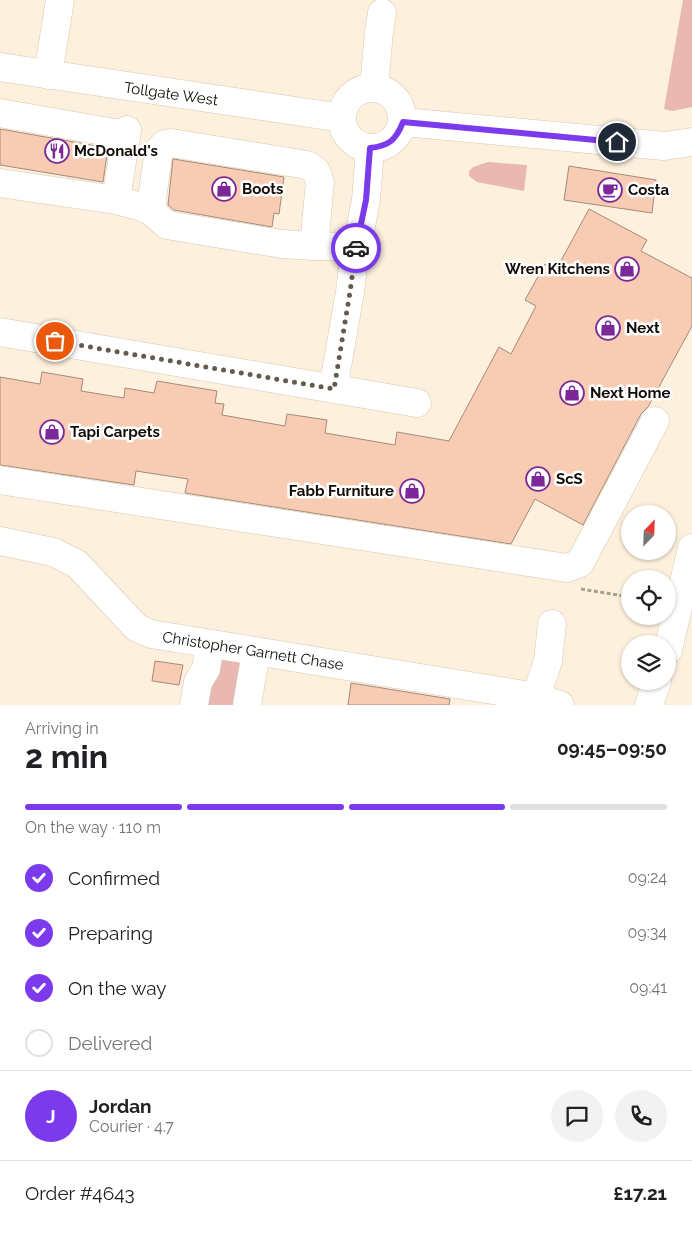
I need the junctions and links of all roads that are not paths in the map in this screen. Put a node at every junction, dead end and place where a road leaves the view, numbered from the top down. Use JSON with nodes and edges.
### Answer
{"nodes":[{"id":1,"x":60,"y":0,"type":"edge"},
{"id":2,"x":382,"y":13,"type":"dead end"},
{"id":3,"x":0,"y":67,"type":"edge"},
{"id":4,"x":48,"y":76,"type":"junction"},
{"id":5,"x":374,"y":87,"type":"junction"},
{"id":6,"x":0,"y":113,"type":"edge"},
{"id":7,"x":342,"y":118,"type":"junction"},
{"id":8,"x":403,"y":122,"type":"junction"},
{"id":9,"x":692,"y":142,"type":"edge"},
{"id":10,"x":664,"y":146,"type":"junction"},
{"id":11,"x":370,"y":148,"type":"junction"},
{"id":12,"x":692,"y":158,"type":"edge"},
{"id":13,"x":0,"y":183,"type":"edge"},
{"id":14,"x":116,"y":200,"type":"junction"},
{"id":15,"x":152,"y":212,"type":"junction"},
{"id":16,"x":314,"y":246,"type":"junction"},
{"id":17,"x":356,"y":247,"type":"junction"},
{"id":18,"x":0,"y":332,"type":"edge"},
{"id":19,"x":334,"y":389,"type":"junction"},
{"id":20,"x":417,"y":404,"type":"dead end"},
{"id":21,"x":655,"y":420,"type":"dead end"},
{"id":22,"x":0,"y":480,"type":"edge"},
{"id":23,"x":0,"y":541,"type":"edge"},
{"id":24,"x":692,"y":548,"type":"edge"},
{"id":25,"x":552,"y":624,"type":"dead end"},
{"id":26,"x":672,"y":635,"type":"edge"},
{"id":27,"x":210,"y":644,"type":"junction"},
{"id":28,"x":256,"y":652,"type":"junction"},
{"id":29,"x":654,"y":690,"type":"edge"},
{"id":30,"x":548,"y":701,"type":"edge"},
{"id":31,"x":194,"y":705,"type":"edge"},
{"id":32,"x":247,"y":705,"type":"edge"},
{"id":33,"x":649,"y":705,"type":"edge"}],
"edges":[{"from":1,"to":4,"type":"street"},
{"from":2,"to":5,"type":"street"},
{"from":3,"to":4,"type":"street","name":"Tollgate West"},
{"from":4,"to":7,"type":"street","name":"Tollgate West"},
{"from":5,"to":7,"type":"street"},
{"from":5,"to":8,"type":"street"},
{"from":6,"to":14,"type":"street"},
{"from":7,"to":11,"type":"street"},
{"from":8,"to":10,"type":"street"},
{"from":8,"to":11,"type":"street"},
{"from":9,"to":10,"type":"street"},
{"from":10,"to":12,"type":"street"},
{"from":11,"to":17,"type":"street"},
{"from":13,"to":14,"type":"street"},
{"from":14,"to":15,"type":"street"},
{"from":15,"to":16,"type":"street"},
{"from":15,"to":16,"type":"street"},
{"from":16,"to":17,"type":"street"},
{"from":17,"to":19,"type":"street"},
{"from":18,"to":19,"type":"street"},
{"from":19,"to":20,"type":"street"},
{"from":21,"to":22,"type":"street"},
{"from":23,"to":27,"type":"street","name":"Christopher Garnett Chase"},
{"from":24,"to":26,"type":"street"},
{"from":25,"to":30,"type":"street","name":"Christopher Garnett Chase"},
{"from":27,"to":28,"type":"street","name":"Christopher Garnett Chase"},
{"from":27,"to":31,"type":"street"},
{"from":28,"to":30,"type":"street","name":"Christopher Garnett Chase"},
{"from":28,"to":32,"type":"street"},
{"from":29,"to":33,"type":"street"}]}
